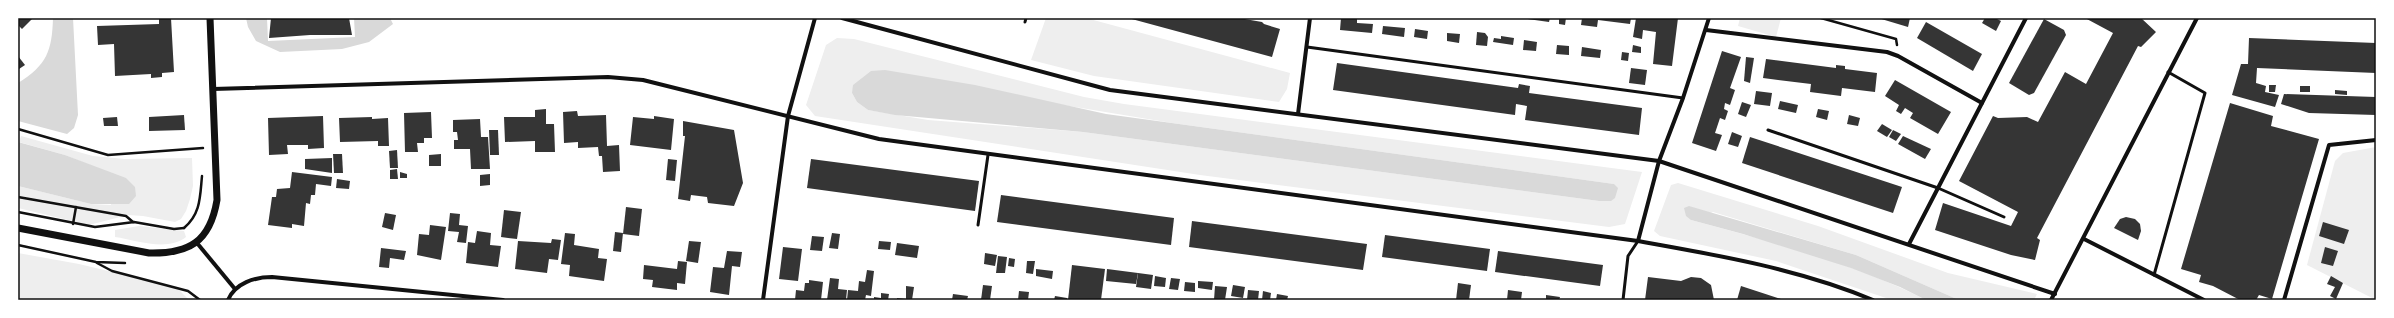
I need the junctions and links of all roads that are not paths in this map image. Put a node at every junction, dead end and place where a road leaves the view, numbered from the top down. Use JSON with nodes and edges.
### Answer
{"nodes":[{"id":1,"x":210,"y":18,"type":"edge"},
{"id":2,"x":815,"y":18,"type":"edge"},
{"id":3,"x":842,"y":18,"type":"edge"},
{"id":4,"x":1026,"y":18,"type":"edge"},
{"id":5,"x":1309,"y":18,"type":"edge"},
{"id":6,"x":1710,"y":18,"type":"edge"},
{"id":7,"x":2026,"y":18,"type":"edge"},
{"id":8,"x":2197,"y":18,"type":"edge"},
{"id":9,"x":1025,"y":22,"type":"dead end"},
{"id":10,"x":1706,"y":30,"type":"junction"},
{"id":11,"x":1307,"y":48,"type":"junction"},
{"id":12,"x":2168,"y":72,"type":"junction"},
{"id":13,"x":213,"y":89,"type":"junction"},
{"id":14,"x":1683,"y":98,"type":"junction"},
{"id":15,"x":1982,"y":103,"type":"junction"},
{"id":16,"x":1298,"y":114,"type":"junction"},
{"id":17,"x":788,"y":116,"type":"junction"},
{"id":18,"x":1768,"y":130,"type":"dead end"},
{"id":19,"x":2376,"y":140,"type":"edge"},
{"id":20,"x":988,"y":155,"type":"junction"},
{"id":21,"x":1658,"y":161,"type":"junction"},
{"id":22,"x":1938,"y":188,"type":"junction"},
{"id":23,"x":2004,"y":217,"type":"dead end"},
{"id":24,"x":978,"y":225,"type":"dead end"},
{"id":25,"x":18,"y":228,"type":"edge"},
{"id":26,"x":2084,"y":239,"type":"junction"},
{"id":27,"x":1638,"y":241,"type":"junction"},
{"id":28,"x":197,"y":243,"type":"junction"},
{"id":29,"x":1908,"y":244,"type":"junction"},
{"id":30,"x":2154,"y":275,"type":"junction"},
{"id":31,"x":235,"y":289,"type":"junction"},
{"id":32,"x":2055,"y":294,"type":"junction"},
{"id":33,"x":228,"y":300,"type":"edge"},
{"id":34,"x":503,"y":300,"type":"edge"},
{"id":35,"x":763,"y":300,"type":"edge"},
{"id":36,"x":1623,"y":300,"type":"edge"},
{"id":37,"x":1874,"y":300,"type":"edge"},
{"id":38,"x":2051,"y":300,"type":"edge"},
{"id":39,"x":2204,"y":300,"type":"edge"},
{"id":40,"x":2284,"y":300,"type":"edge"}],
"edges":[{"from":1,"to":13,"type":"street"},
{"from":2,"to":17,"type":"street"},
{"from":3,"to":16,"type":"street"},
{"from":4,"to":9,"type":"lane"},
{"from":5,"to":11,"type":"street"},
{"from":6,"to":10,"type":"street"},
{"from":7,"to":15,"type":"street"},
{"from":8,"to":12,"type":"street"},
{"from":10,"to":14,"type":"street"},
{"from":10,"to":15,"type":"street"},
{"from":11,"to":14,"type":"lane"},
{"from":11,"to":16,"type":"street"},
{"from":12,"to":26,"type":"street"},
{"from":12,"to":30,"type":"lane"},
{"from":13,"to":17,"type":"street"},
{"from":13,"to":28,"type":"street"},
{"from":14,"to":21,"type":"street"},
{"from":15,"to":22,"type":"street"},
{"from":16,"to":21,"type":"street"},
{"from":17,"to":20,"type":"street"},
{"from":17,"to":35,"type":"street"},
{"from":18,"to":22,"type":"lane"},
{"from":19,"to":40,"type":"street"},
{"from":20,"to":24,"type":"lane"},
{"from":20,"to":27,"type":"street"},
{"from":21,"to":27,"type":"street"},
{"from":21,"to":29,"type":"street"},
{"from":22,"to":23,"type":"lane"},
{"from":22,"to":29,"type":"street"},
{"from":25,"to":28,"type":"street"},
{"from":26,"to":30,"type":"street"},
{"from":26,"to":32,"type":"street"},
{"from":27,"to":36,"type":"lane"},
{"from":27,"to":37,"type":"street"},
{"from":28,"to":31,"type":"street"},
{"from":29,"to":32,"type":"street"},
{"from":30,"to":39,"type":"street"},
{"from":31,"to":33,"type":"street"},
{"from":31,"to":34,"type":"street"},
{"from":32,"to":38,"type":"street"}]}
